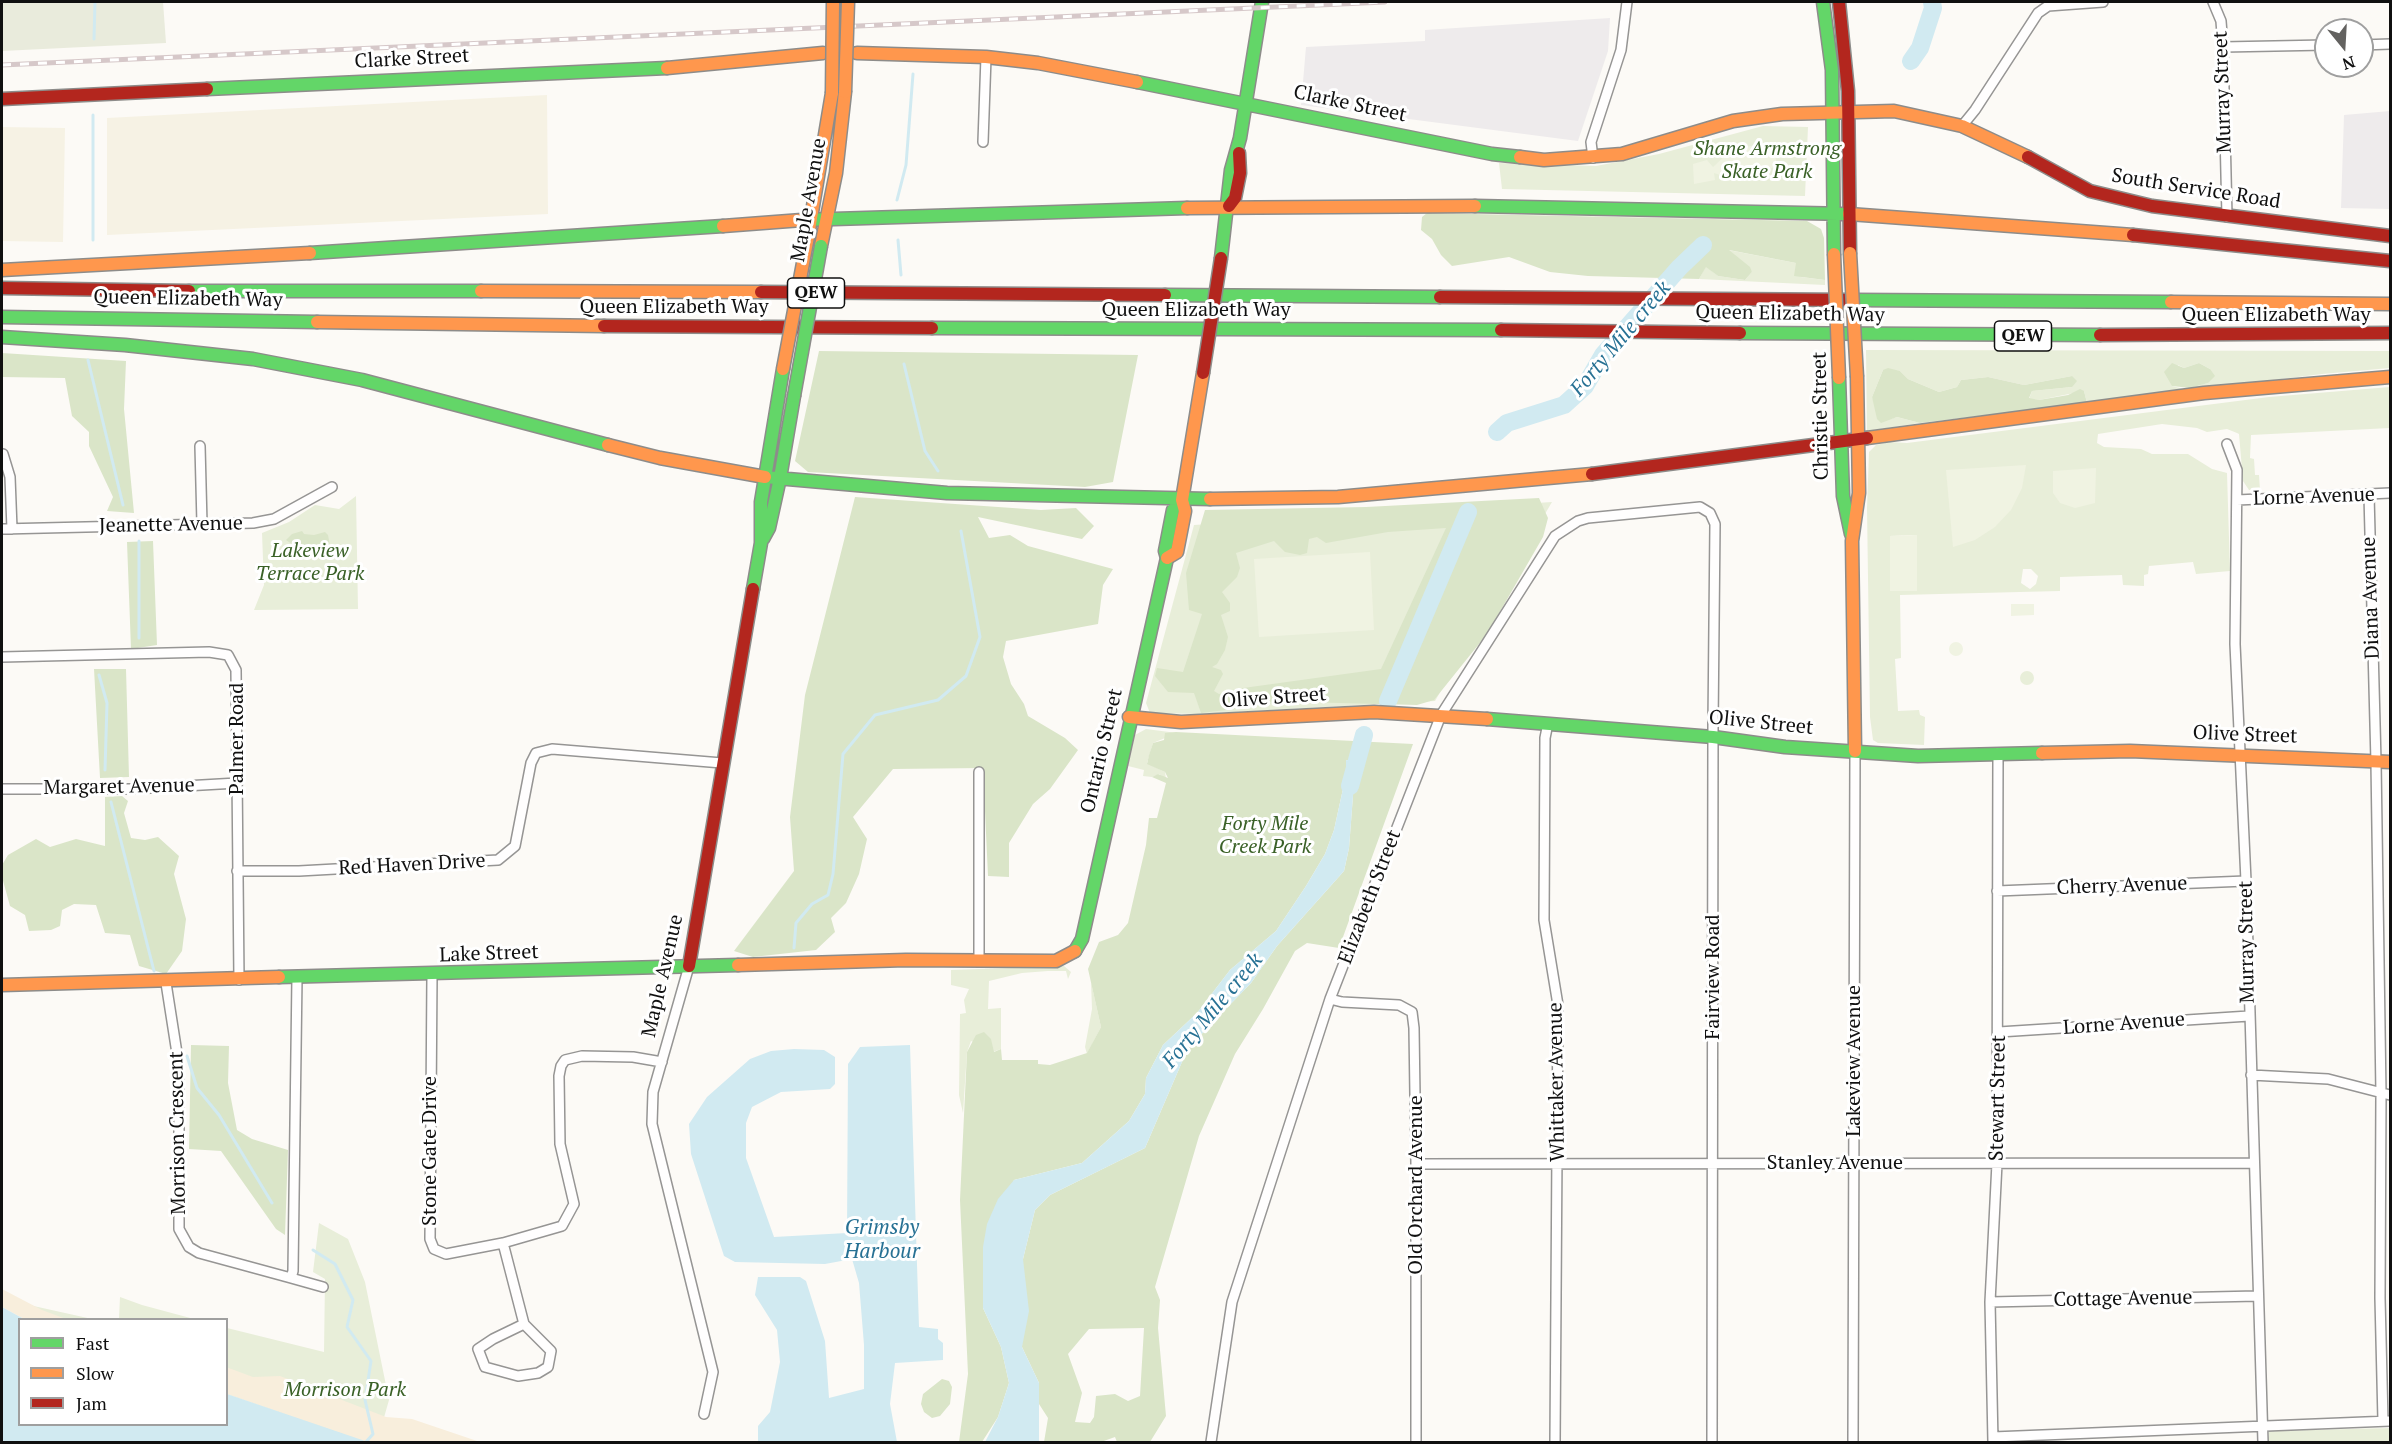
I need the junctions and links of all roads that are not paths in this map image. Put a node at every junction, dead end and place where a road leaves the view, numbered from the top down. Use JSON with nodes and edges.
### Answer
{"nodes":[{"id":1,"x":833,"y":2,"type":"edge"},
{"id":2,"x":848,"y":2,"type":"edge"},
{"id":3,"x":1262,"y":2,"type":"edge"},
{"id":4,"x":1627,"y":2,"type":"edge"},
{"id":5,"x":1823,"y":2,"type":"edge"},
{"id":6,"x":1839,"y":2,"type":"edge"},
{"id":7,"x":2103,"y":2,"type":"edge"},
{"id":8,"x":2214,"y":2,"type":"edge"},
{"id":9,"x":2391,"y":44,"type":"edge"},
{"id":10,"x":2314,"y":45,"type":"edge"},
{"id":11,"x":2374,"y":45,"type":"edge"},
{"id":12,"x":2223,"y":47,"type":"junction"},
{"id":13,"x":824,"y":53,"type":"dead end"},
{"id":14,"x":857,"y":53,"type":"dead end"},
{"id":15,"x":986,"y":57,"type":"junction"},
{"id":16,"x":2,"y":99,"type":"edge"},
{"id":17,"x":1245,"y":103,"type":"junction"},
{"id":18,"x":1847,"y":111,"type":"junction"},
{"id":19,"x":1832,"y":112,"type":"junction"},
{"id":20,"x":1962,"y":126,"type":"junction"},
{"id":21,"x":984,"y":142,"type":"dead end"},
{"id":22,"x":1593,"y":158,"type":"junction"},
{"id":23,"x":1228,"y":206,"type":"junction"},
{"id":24,"x":1833,"y":213,"type":"junction"},
{"id":25,"x":1849,"y":214,"type":"junction"},
{"id":26,"x":2228,"y":217,"type":"junction"},
{"id":27,"x":827,"y":218,"type":"junction"},
{"id":28,"x":807,"y":219,"type":"junction"},
{"id":29,"x":2391,"y":236,"type":"edge"},
{"id":30,"x":2391,"y":261,"type":"edge"},
{"id":31,"x":2,"y":270,"type":"edge"},
{"id":32,"x":2,"y":288,"type":"edge"},
{"id":33,"x":2391,"y":304,"type":"edge"},
{"id":34,"x":2,"y":317,"type":"edge"},
{"id":35,"x":2391,"y":333,"type":"edge"},
{"id":36,"x":2,"y":337,"type":"edge"},
{"id":37,"x":2391,"y":377,"type":"edge"},
{"id":38,"x":1862,"y":438,"type":"junction"},
{"id":39,"x":1841,"y":441,"type":"junction"},
{"id":40,"x":2227,"y":444,"type":"dead end"},
{"id":41,"x":200,"y":446,"type":"dead end"},
{"id":42,"x":3,"y":454,"type":"dead end"},
{"id":43,"x":765,"y":477,"type":"junction"},
{"id":44,"x":780,"y":478,"type":"junction"},
{"id":45,"x":332,"y":487,"type":"dead end"},
{"id":46,"x":2391,"y":493,"type":"edge"},
{"id":47,"x":2369,"y":495,"type":"junction"},
{"id":48,"x":1182,"y":500,"type":"junction"},
{"id":49,"x":2237,"y":500,"type":"junction"},
{"id":50,"x":1710,"y":513,"type":"joint"},
{"id":51,"x":202,"y":524,"type":"junction"},
{"id":52,"x":2,"y":529,"type":"edge"},
{"id":53,"x":12,"y":529,"type":"junction"},
{"id":54,"x":1852,"y":541,"type":"junction"},
{"id":55,"x":761,"y":543,"type":"junction"},
{"id":56,"x":2,"y":657,"type":"edge"},
{"id":57,"x":1441,"y":715,"type":"junction"},
{"id":58,"x":1130,"y":717,"type":"junction"},
{"id":59,"x":1548,"y":723,"type":"junction"},
{"id":60,"x":1713,"y":737,"type":"junction"},
{"id":61,"x":1855,"y":751,"type":"junction"},
{"id":62,"x":1998,"y":753,"type":"junction"},
{"id":63,"x":2242,"y":754,"type":"junction"},
{"id":64,"x":2376,"y":762,"type":"junction"},
{"id":65,"x":2391,"y":762,"type":"edge"},
{"id":66,"x":722,"y":763,"type":"junction"},
{"id":67,"x":979,"y":772,"type":"dead end"},
{"id":68,"x":237,"y":783,"type":"junction"},
{"id":69,"x":2,"y":789,"type":"edge"},
{"id":70,"x":237,"y":871,"type":"junction"},
{"id":71,"x":2246,"y":881,"type":"junction"},
{"id":72,"x":1997,"y":891,"type":"junction"},
{"id":73,"x":1075,"y":951,"type":"joint"},
{"id":74,"x":979,"y":958,"type":"junction"},
{"id":75,"x":689,"y":966,"type":"junction"},
{"id":76,"x":432,"y":975,"type":"junction"},
{"id":77,"x":297,"y":978,"type":"junction"},
{"id":78,"x":239,"y":980,"type":"junction"},
{"id":79,"x":166,"y":982,"type":"junction"},
{"id":80,"x":2,"y":985,"type":"edge"},
{"id":81,"x":1330,"y":999,"type":"junction"},
{"id":82,"x":2249,"y":1016,"type":"junction"},
{"id":83,"x":1999,"y":1032,"type":"junction"},
{"id":84,"x":662,"y":1062,"type":"junction"},
{"id":85,"x":2251,"y":1075,"type":"junction"},
{"id":86,"x":2386,"y":1095,"type":"edge"},
{"id":87,"x":1558,"y":1162,"type":"junction"},
{"id":88,"x":1854,"y":1162,"type":"junction"},
{"id":89,"x":1997,"y":1163,"type":"junction"},
{"id":90,"x":2254,"y":1163,"type":"junction"},
{"id":91,"x":1416,"y":1164,"type":"junction"},
{"id":92,"x":1712,"y":1164,"type":"junction"},
{"id":93,"x":503,"y":1243,"type":"junction"},
{"id":94,"x":291,"y":1278,"type":"junction"},
{"id":95,"x":323,"y":1287,"type":"dead end"},
{"id":96,"x":2257,"y":1296,"type":"junction"},
{"id":97,"x":2391,"y":1297,"type":"edge"},
{"id":98,"x":2380,"y":1298,"type":"junction"},
{"id":99,"x":1990,"y":1302,"type":"junction"},
{"id":100,"x":524,"y":1324,"type":"junction"},
{"id":101,"x":704,"y":1414,"type":"dead end"},
{"id":102,"x":2387,"y":1421,"type":"edge"},
{"id":103,"x":2263,"y":1426,"type":"junction"},
{"id":104,"x":1993,"y":1440,"type":"edge"},
{"id":105,"x":1211,"y":1443,"type":"edge"},
{"id":106,"x":1416,"y":1443,"type":"edge"},
{"id":107,"x":1555,"y":1443,"type":"edge"},
{"id":108,"x":1712,"y":1443,"type":"edge"},
{"id":109,"x":1853,"y":1443,"type":"edge"},
{"id":110,"x":2263,"y":1443,"type":"edge"}],
"edges":[{"from":1,"to":28,"type":"main road","name":"Maple Avenue","bridge":true},
{"from":2,"to":27,"type":"main road","name":"Maple Avenue","bridge":true},
{"from":3,"to":17,"type":"main road","name":"Ontario Street"},
{"from":4,"to":22,"type":"street"},
{"from":5,"to":19,"type":"main road","name":"Christie Street"},
{"from":6,"to":18,"type":"main road","name":"Christie Street"},
{"from":7,"to":20,"type":"street"},
{"from":8,"to":12,"type":"street","name":"Murray Street"},
{"from":9,"to":11,"type":"street"},
{"from":10,"to":12,"type":"street"},
{"from":12,"to":26,"type":"street","name":"Murray Street"},
{"from":13,"to":16,"type":"main road","name":"Clarke Street"},
{"from":14,"to":15,"type":"main road","name":"Clarke Street"},
{"from":15,"to":17,"type":"main road","name":"Clarke Street"},
{"from":15,"to":21,"type":"street"},
{"from":17,"to":22,"type":"main road","name":"Clarke Street"},
{"from":17,"to":23,"type":"main road","name":"Ontario Street"},
{"from":18,"to":19,"type":"main road","name":"South Service Road"},
{"from":18,"to":20,"type":"main road","name":"South Service Road"},
{"from":18,"to":25,"type":"main road","name":"Christie Street"},
{"from":19,"to":22,"type":"main road","name":"Clarke Street"},
{"from":19,"to":24,"type":"main road","name":"Christie Street"},
{"from":20,"to":26,"type":"main road","name":"South Service Road"},
{"from":23,"to":24,"type":"main road"},
{"from":23,"to":27,"type":"main road"},
{"from":23,"to":48,"type":"main road","name":"Ontario Street","bridge":true},
{"from":24,"to":25,"type":"main road"},
{"from":24,"to":39,"type":"main road","name":"Christie Street","bridge":true},
{"from":25,"to":30,"type":"main road"},
{"from":25,"to":38,"type":"main road","name":"Christie Street","bridge":true},
{"from":26,"to":29,"type":"main road","name":"South Service Road"},
{"from":27,"to":28,"type":"main road"},
{"from":27,"to":44,"type":"main road","name":"Maple Avenue","bridge":true},
{"from":28,"to":31,"type":"main road"},
{"from":28,"to":43,"type":"main road","name":"Maple Avenue","bridge":true},
{"from":32,"to":33,"type":"main road","name":"Queen Elizabeth Way","number":"QEW"},
{"from":34,"to":35,"type":"main road","name":"Queen Elizabeth Way","number":"QEW"},
{"from":36,"to":43,"type":"main road"},
{"from":37,"to":38,"type":"main road"},
{"from":38,"to":39,"type":"main road"},
{"from":38,"to":54,"type":"main road","name":"Christie Street"},
{"from":39,"to":48,"type":"main road"},
{"from":39,"to":54,"type":"main road","name":"Christie Street"},
{"from":40,"to":49,"type":"street","name":"Murray Street"},
{"from":41,"to":51,"type":"street"},
{"from":42,"to":53,"type":"street"},
{"from":43,"to":44,"type":"main road"},
{"from":43,"to":55,"type":"main road","name":"Maple Avenue"},
{"from":44,"to":48,"type":"main road"},
{"from":44,"to":55,"type":"main road","name":"Maple Avenue"},
{"from":45,"to":51,"type":"street","name":"Jeanette Avenue"},
{"from":46,"to":47,"type":"street","name":"Lorne Avenue"},
{"from":47,"to":49,"type":"street","name":"Lorne Avenue"},
{"from":47,"to":64,"type":"street","name":"Diana Avenue"},
{"from":48,"to":58,"type":"main road","name":"Ontario Street"},
{"from":49,"to":63,"type":"street","name":"Murray Street"},
{"from":50,"to":57,"type":"street","name":"Elizabeth Street"},
{"from":50,"to":60,"type":"street","name":"Fairview Road"},
{"from":51,"to":53,"type":"street","name":"Jeanette Avenue"},
{"from":52,"to":53,"type":"street","name":"Jeanette Avenue"},
{"from":54,"to":61,"type":"main road","name":"Christie Street"},
{"from":55,"to":66,"type":"main road","name":"Maple Avenue"},
{"from":56,"to":68,"type":"street","name":"Palmer Road"},
{"from":57,"to":58,"type":"main road","name":"Olive Street"},
{"from":57,"to":59,"type":"main road","name":"Olive Street"},
{"from":57,"to":81,"type":"street","name":"Elizabeth Street"},
{"from":58,"to":73,"type":"main road","name":"Ontario Street"},
{"from":59,"to":60,"type":"main road","name":"Olive Street"},
{"from":59,"to":87,"type":"street","name":"Whittaker Avenue"},
{"from":60,"to":61,"type":"main road","name":"Olive Street"},
{"from":60,"to":92,"type":"street","name":"Fairview Road"},
{"from":61,"to":62,"type":"main road","name":"Olive Street"},
{"from":61,"to":88,"type":"street","name":"Lakeview Avenue"},
{"from":62,"to":63,"type":"main road","name":"Olive Street"},
{"from":62,"to":72,"type":"street","name":"Stewart Street"},
{"from":63,"to":64,"type":"main road","name":"Olive Street"},
{"from":63,"to":71,"type":"street","name":"Murray Street"},
{"from":64,"to":65,"type":"main road","name":"Olive Street"},
{"from":64,"to":86,"type":"street","name":"Diana Avenue"},
{"from":66,"to":70,"type":"street","name":"Red Haven Drive"},
{"from":66,"to":75,"type":"main road","name":"Maple Avenue"},
{"from":67,"to":74,"type":"street"},
{"from":68,"to":69,"type":"street","name":"Margaret Avenue"},
{"from":68,"to":70,"type":"street","name":"Palmer Road"},
{"from":70,"to":78,"type":"street","name":"Palmer Road"},
{"from":71,"to":72,"type":"street","name":"Cherry Avenue"},
{"from":71,"to":82,"type":"street","name":"Murray Street"},
{"from":72,"to":83,"type":"street","name":"Stewart Street"},
{"from":73,"to":74,"type":"main road","name":"Lake Street"},
{"from":74,"to":75,"type":"main road","name":"Lake Street"},
{"from":75,"to":76,"type":"main road","name":"Lake Street"},
{"from":75,"to":84,"type":"street","name":"Maple Avenue"},
{"from":76,"to":77,"type":"main road","name":"Lake Street"},
{"from":76,"to":93,"type":"street","name":"Stone Gate Drive"},
{"from":77,"to":78,"type":"main road","name":"Lake Street"},
{"from":77,"to":94,"type":"street"},
{"from":78,"to":79,"type":"main road","name":"Lake Street"},
{"from":79,"to":80,"type":"main road","name":"Lake Street"},
{"from":79,"to":94,"type":"street","name":"Morrison Crescent"},
{"from":81,"to":91,"type":"street","name":"Old Orchard Avenue"},
{"from":81,"to":105,"type":"street","name":"Elizabeth Street"},
{"from":82,"to":83,"type":"street","name":"Lorne Avenue"},
{"from":82,"to":85,"type":"street","name":"Murray Street"},
{"from":83,"to":89,"type":"street","name":"Stewart Street"},
{"from":84,"to":93,"type":"street","name":"Stone Gate Drive"},
{"from":84,"to":101,"type":"street","name":"Maple Avenue"},
{"from":85,"to":86,"type":"street"},
{"from":85,"to":90,"type":"street","name":"Murray Street"},
{"from":86,"to":98,"type":"street","name":"Diana Avenue"},
{"from":87,"to":91,"type":"street","name":"Stanley Avenue"},
{"from":87,"to":92,"type":"street","name":"Stanley Avenue"},
{"from":87,"to":107,"type":"street","name":"Whittaker Avenue"},
{"from":88,"to":89,"type":"street","name":"Stanley Avenue"},
{"from":88,"to":92,"type":"street","name":"Stanley Avenue"},
{"from":88,"to":109,"type":"street","name":"Lakeview Avenue"},
{"from":89,"to":90,"type":"street","name":"Stanley Avenue"},
{"from":89,"to":99,"type":"street","name":"Stewart Street"},
{"from":90,"to":96,"type":"street","name":"Murray Street"},
{"from":91,"to":106,"type":"street","name":"Old Orchard Avenue"},
{"from":92,"to":108,"type":"street","name":"Fairview Road"},
{"from":93,"to":100,"type":"street"},
{"from":94,"to":95,"type":"street","name":"Morrison Crescent"},
{"from":96,"to":99,"type":"street","name":"Cottage Avenue"},
{"from":96,"to":103,"type":"street","name":"Murray Street"},
{"from":97,"to":98,"type":"street"},
{"from":98,"to":102,"type":"street","name":"Diana Avenue"},
{"from":99,"to":104,"type":"street","name":"Stewart Street"},
{"from":100,"to":100,"type":"street"},
{"from":102,"to":103,"type":"street"},
{"from":103,"to":104,"type":"street"},
{"from":103,"to":110,"type":"street","name":"Murray Street"}]}
